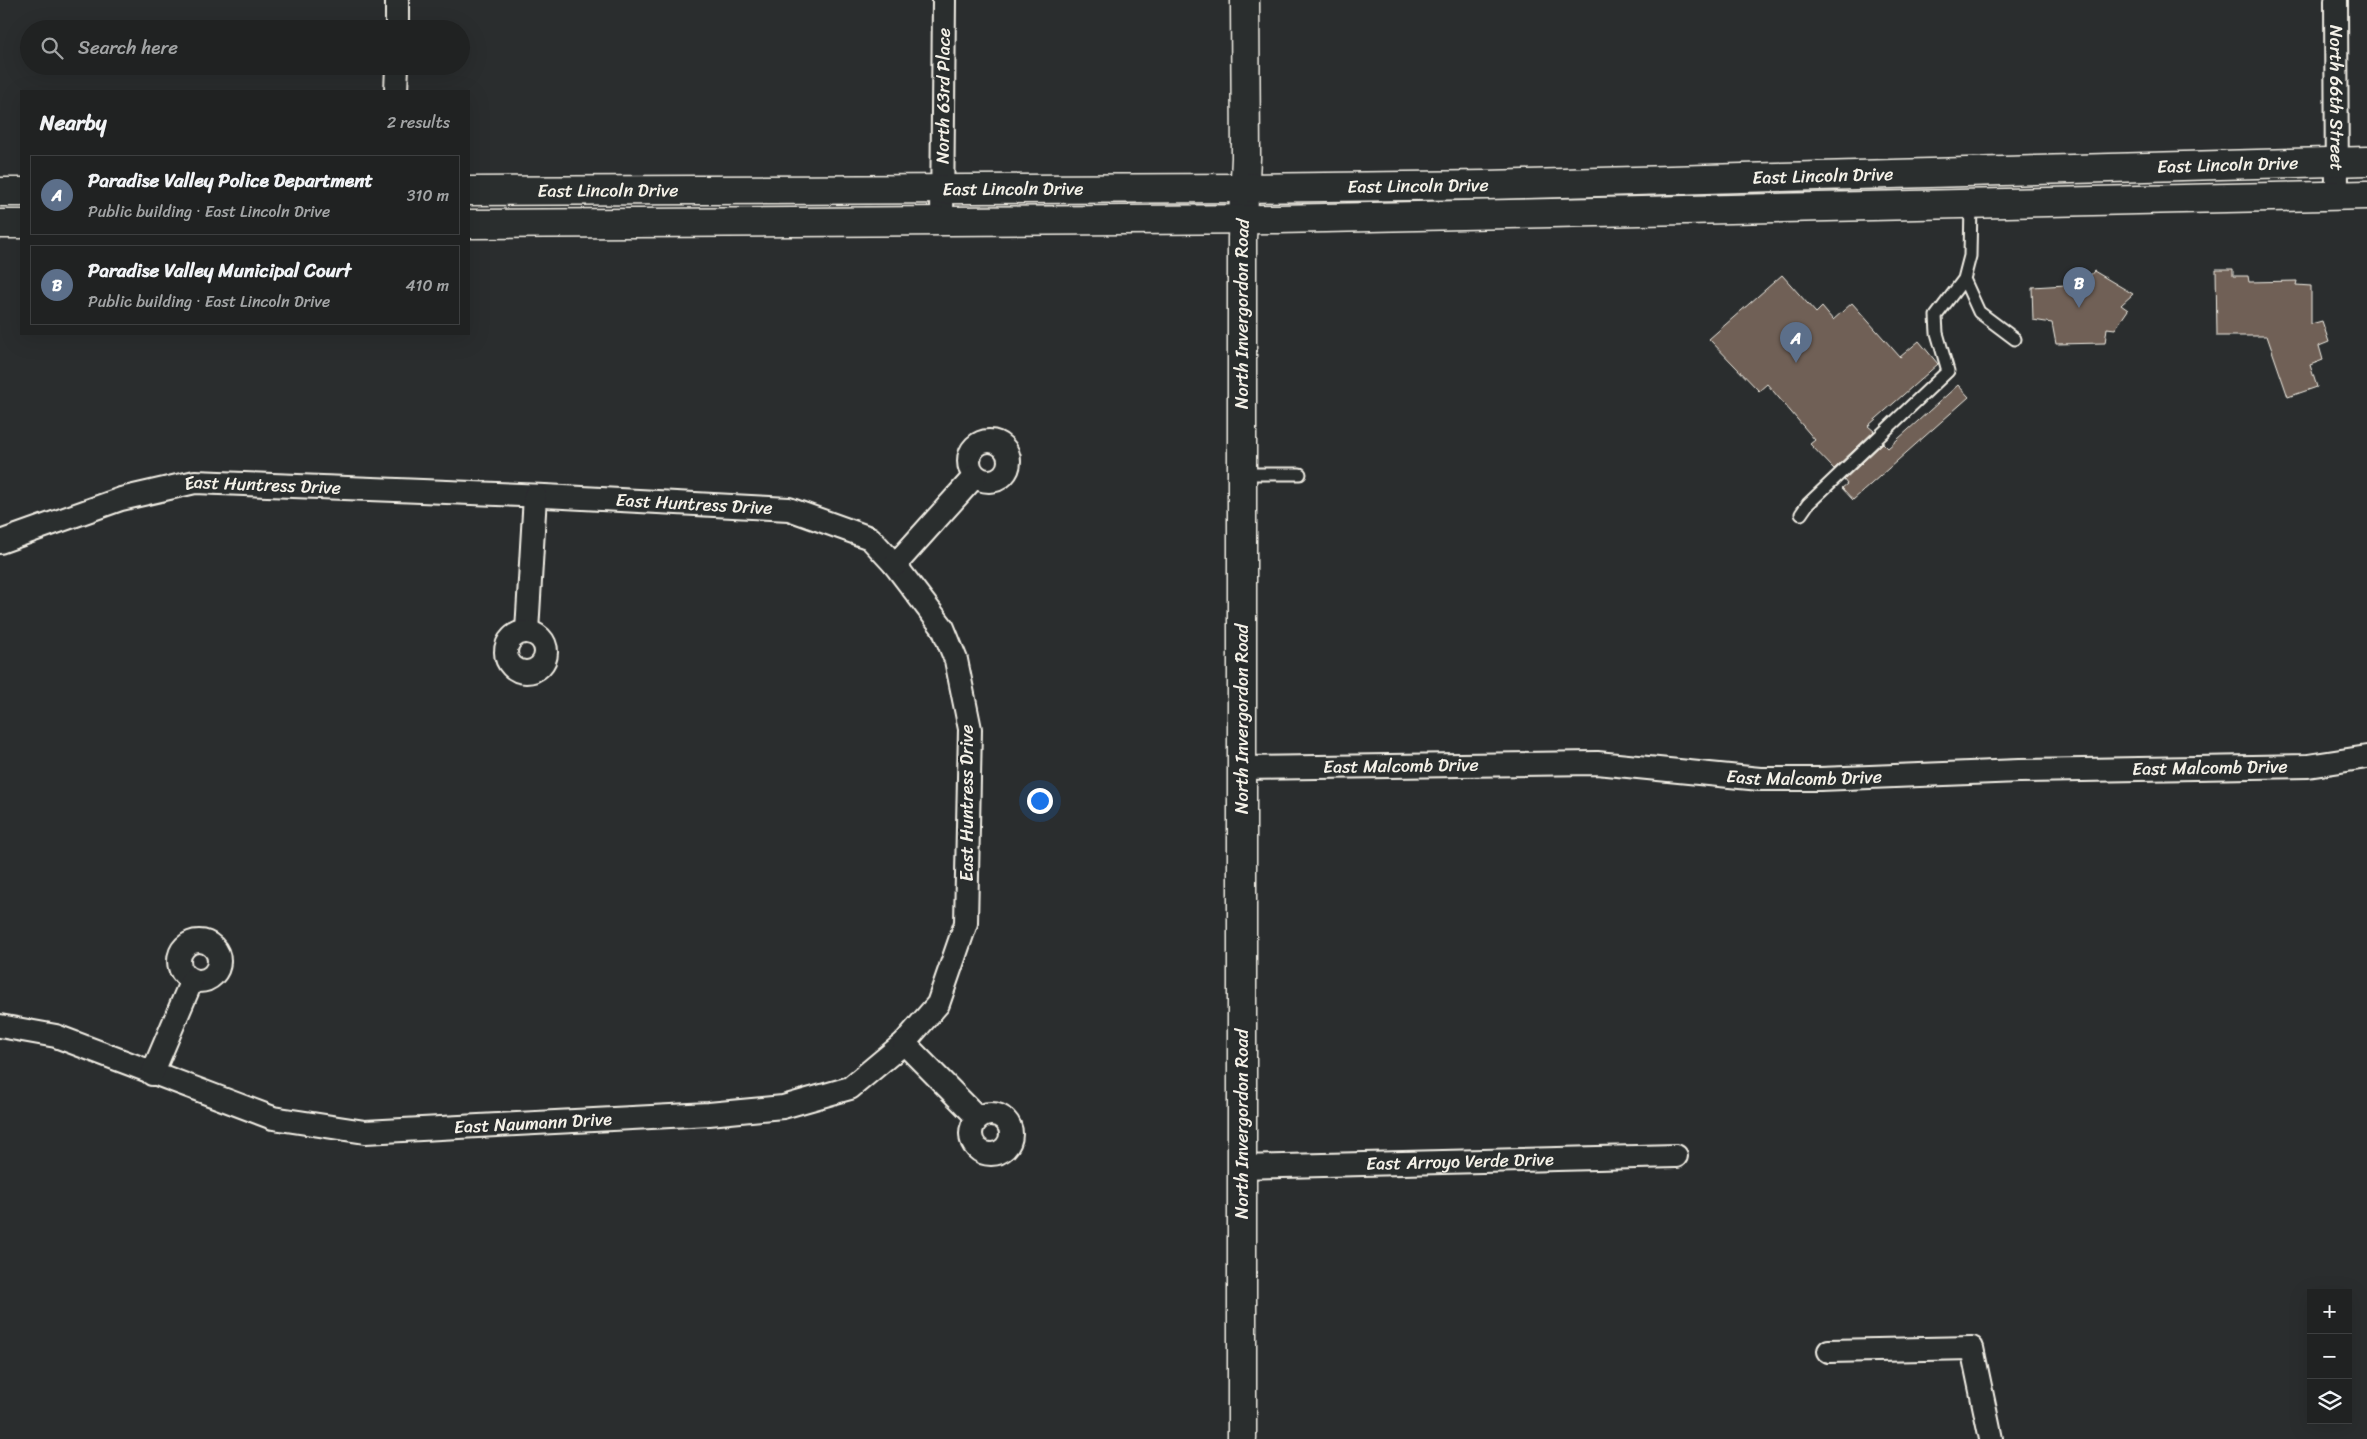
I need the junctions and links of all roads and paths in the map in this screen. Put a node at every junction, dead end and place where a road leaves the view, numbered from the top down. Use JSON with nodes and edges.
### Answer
{"nodes":[{"id":1,"x":398,"y":0,"type":"edge"},
{"id":2,"x":944,"y":0,"type":"edge"},
{"id":3,"x":1245,"y":0,"type":"edge"},
{"id":4,"x":2336,"y":0,"type":"edge"},
{"id":5,"x":397,"y":20,"type":"edge"},
{"id":6,"x":397,"y":75,"type":"edge"},
{"id":7,"x":396,"y":90,"type":"edge"},
{"id":8,"x":2367,"y":161,"type":"edge"},
{"id":9,"x":2336,"y":162,"type":"junction"},
{"id":10,"x":2157,"y":167,"type":"junction"},
{"id":11,"x":1969,"y":172,"type":"junction"},
{"id":12,"x":1574,"y":182,"type":"junction"},
{"id":13,"x":1244,"y":188,"type":"junction"},
{"id":14,"x":943,"y":189,"type":"junction"},
{"id":15,"x":470,"y":191,"type":"edge"},
{"id":16,"x":0,"y":192,"type":"edge"},
{"id":17,"x":20,"y":192,"type":"edge"},
{"id":18,"x":2337,"y":196,"type":"junction"},
{"id":19,"x":2367,"y":196,"type":"edge"},
{"id":20,"x":2157,"y":200,"type":"junction"},
{"id":21,"x":1971,"y":204,"type":"junction"},
{"id":22,"x":1575,"y":213,"type":"junction"},
{"id":23,"x":1242,"y":219,"type":"junction"},
{"id":24,"x":942,"y":221,"type":"junction"},
{"id":25,"x":0,"y":224,"type":"edge"},
{"id":26,"x":20,"y":224,"type":"edge"},
{"id":27,"x":470,"y":224,"type":"edge"},
{"id":28,"x":1964,"y":279,"type":"junction"},
{"id":29,"x":2015,"y":339,"type":"dead end"},
{"id":30,"x":1241,"y":474,"type":"junction"},
{"id":31,"x":1300,"y":474,"type":"dead end"},
{"id":32,"x":975,"y":476,"type":"dead end"},
{"id":33,"x":535,"y":496,"type":"junction"},
{"id":34,"x":1801,"y":514,"type":"dead end"},
{"id":35,"x":0,"y":542,"type":"edge"},
{"id":36,"x":894,"y":566,"type":"junction"},
{"id":37,"x":527,"y":631,"type":"dead end"},
{"id":38,"x":2367,"y":756,"type":"edge"},
{"id":39,"x":1243,"y":768,"type":"junction"},
{"id":40,"x":192,"y":980,"type":"dead end"},
{"id":41,"x":0,"y":1026,"type":"edge"},
{"id":42,"x":904,"y":1043,"type":"junction"},
{"id":43,"x":152,"y":1074,"type":"junction"},
{"id":44,"x":978,"y":1118,"type":"dead end"},
{"id":45,"x":1676,"y":1156,"type":"dead end"},
{"id":46,"x":1242,"y":1167,"type":"junction"},
{"id":47,"x":1829,"y":1351,"type":"dead end"},
{"id":48,"x":1242,"y":1439,"type":"edge"},
{"id":49,"x":1991,"y":1439,"type":"edge"}],
"edges":[{"from":1,"to":5,"type":"street"},
{"from":2,"to":14,"type":"street","name":"North 63rd Place"},
{"from":3,"to":13,"type":"main road","name":"North Invergordon Road"},
{"from":4,"to":9,"type":"street","name":"North 66th Street"},
{"from":6,"to":7,"type":"street"},
{"from":8,"to":9,"type":"main road","name":"East Lincoln Drive"},
{"from":9,"to":10,"type":"main road","name":"East Lincoln Drive"},
{"from":9,"to":18,"type":"street","name":"North 66th Street"},
{"from":10,"to":11,"type":"main road","name":"East Lincoln Drive"},
{"from":10,"to":20,"type":"main road"},
{"from":11,"to":12,"type":"main road","name":"East Lincoln Drive"},
{"from":11,"to":21,"type":"main road"},
{"from":12,"to":13,"type":"main road","name":"East Lincoln Drive"},
{"from":12,"to":22,"type":"main road"},
{"from":13,"to":14,"type":"main road","name":"East Lincoln Drive"},
{"from":13,"to":23,"type":"main road","name":"North Invergordon Road"},
{"from":14,"to":15,"type":"main road","name":"East Lincoln Drive"},
{"from":14,"to":24,"type":"street","name":"North 63rd Place"},
{"from":16,"to":17,"type":"main road"},
{"from":18,"to":19,"type":"main road","name":"East Lincoln Drive"},
{"from":18,"to":20,"type":"main road","name":"East Lincoln Drive"},
{"from":20,"to":21,"type":"main road","name":"East Lincoln Drive"},
{"from":21,"to":22,"type":"main road","name":"East Lincoln Drive"},
{"from":21,"to":28,"type":"lane"},
{"from":22,"to":23,"type":"main road","name":"East Lincoln Drive"},
{"from":23,"to":24,"type":"main road","name":"East Lincoln Drive"},
{"from":23,"to":30,"type":"main road","name":"North Invergordon Road"},
{"from":24,"to":27,"type":"main road","name":"East Lincoln Drive"},
{"from":25,"to":26,"type":"main road"},
{"from":28,"to":29,"type":"lane"},
{"from":28,"to":34,"type":"lane"},
{"from":30,"to":31,"type":"lane"},
{"from":30,"to":39,"type":"main road","name":"North Invergordon Road"},
{"from":32,"to":36,"type":"street"},
{"from":33,"to":35,"type":"street","name":"East Huntress Drive"},
{"from":33,"to":36,"type":"street","name":"East Huntress Drive"},
{"from":33,"to":37,"type":"street"},
{"from":36,"to":42,"type":"street","name":"East Huntress Drive"},
{"from":38,"to":39,"type":"street","name":"East Malcomb Drive"},
{"from":39,"to":46,"type":"main road","name":"North Invergordon Road"},
{"from":40,"to":43,"type":"street"},
{"from":41,"to":43,"type":"street","name":"East Naumann Drive"},
{"from":42,"to":43,"type":"street","name":"East Naumann Drive"},
{"from":42,"to":44,"type":"street"},
{"from":45,"to":46,"type":"street","name":"East Arroyo Verde Drive"},
{"from":46,"to":48,"type":"main road","name":"North Invergordon Road"},
{"from":47,"to":49,"type":"street"}]}
